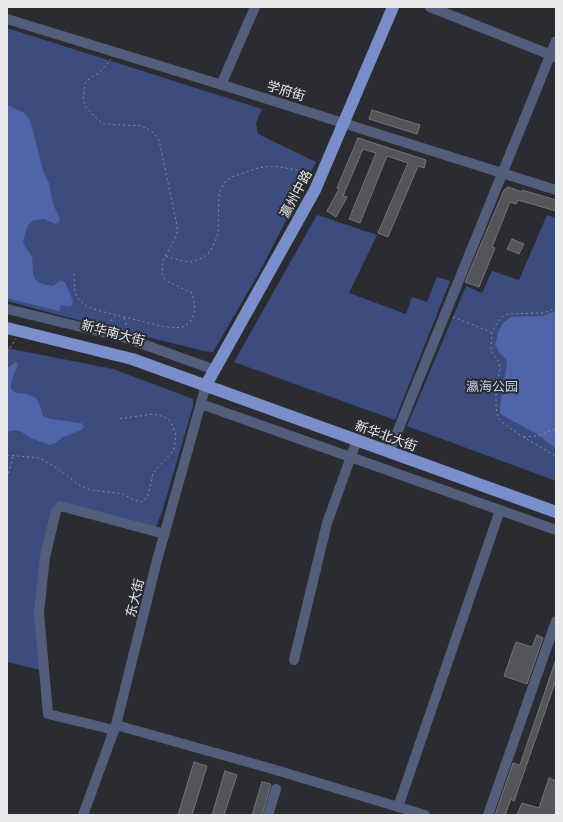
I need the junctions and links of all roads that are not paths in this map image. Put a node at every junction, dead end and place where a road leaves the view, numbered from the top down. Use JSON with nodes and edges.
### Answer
{"nodes":[{"id":1,"x":255,"y":7,"type":"edge"},
{"id":2,"x":393,"y":7,"type":"edge"},
{"id":3,"x":430,"y":7,"type":"edge"},
{"id":4,"x":7,"y":19,"type":"edge"},
{"id":5,"x":556,"y":42,"type":"edge"},
{"id":6,"x":553,"y":56,"type":"edge"},
{"id":7,"x":221,"y":85,"type":"junction"},
{"id":8,"x":344,"y":123,"type":"junction"},
{"id":9,"x":503,"y":173,"type":"junction"},
{"id":10,"x":556,"y":190,"type":"edge"},
{"id":11,"x":7,"y":309,"type":"edge"},
{"id":12,"x":7,"y":321,"type":"edge"},
{"id":13,"x":13,"y":330,"type":"edge"},
{"id":14,"x":210,"y":378,"type":"junction"},
{"id":15,"x":201,"y":404,"type":"junction"},
{"id":16,"x":357,"y":440,"type":"junction"},
{"id":17,"x":392,"y":445,"type":"junction"},
{"id":18,"x":351,"y":457,"type":"junction"},
{"id":19,"x":556,"y":505,"type":"edge"},
{"id":20,"x":500,"y":510,"type":"junction"},
{"id":21,"x":556,"y":512,"type":"edge"},
{"id":22,"x":556,"y":530,"type":"edge"},
{"id":23,"x":165,"y":534,"type":"junction"},
{"id":24,"x":556,"y":621,"type":"edge"},
{"id":25,"x":294,"y":660,"type":"dead end"},
{"id":26,"x":115,"y":727,"type":"junction"},
{"id":27,"x":276,"y":789,"type":"dead end"},
{"id":28,"x":398,"y":807,"type":"junction"},
{"id":29,"x":83,"y":815,"type":"edge"},
{"id":30,"x":268,"y":815,"type":"edge"},
{"id":31,"x":425,"y":815,"type":"edge"},
{"id":32,"x":488,"y":815,"type":"edge"}],
"edges":[{"from":1,"to":7,"type":"street"},
{"from":2,"to":8,"type":"main road","name":"瀛州中路"},
{"from":3,"to":6,"type":"street"},
{"from":4,"to":7,"type":"street","name":"学府街"},
{"from":5,"to":6,"type":"street"},
{"from":6,"to":9,"type":"street"},
{"from":7,"to":8,"type":"street","name":"学府街"},
{"from":8,"to":9,"type":"street","name":"学府街"},
{"from":8,"to":14,"type":"main road","name":"瀛州中路"},
{"from":9,"to":10,"type":"street","name":"学府街"},
{"from":9,"to":17,"type":"street"},
{"from":11,"to":14,"type":"street"},
{"from":12,"to":14,"type":"main road","name":"新华南大街"},
{"from":13,"to":14,"type":"main road","name":"新华南大街"},
{"from":14,"to":15,"type":"street","name":"东大街"},
{"from":14,"to":16,"type":"main road","name":"新华北大街"},
{"from":14,"to":17,"type":"main road","name":"新华北大街"},
{"from":15,"to":18,"type":"street"},
{"from":15,"to":23,"type":"street","name":"东大街"},
{"from":16,"to":18,"type":"street"},
{"from":16,"to":21,"type":"main road","name":"新华北大街"},
{"from":17,"to":19,"type":"main road","name":"新华北大街"},
{"from":18,"to":20,"type":"street"},
{"from":18,"to":25,"type":"street"},
{"from":20,"to":22,"type":"street"},
{"from":20,"to":28,"type":"street"},
{"from":23,"to":26,"type":"street","name":"东大街"},
{"from":23,"to":26,"type":"street"},
{"from":24,"to":32,"type":"street"},
{"from":26,"to":28,"type":"street"},
{"from":26,"to":29,"type":"street","name":"东大街"},
{"from":27,"to":30,"type":"street"},
{"from":28,"to":31,"type":"street"}]}
